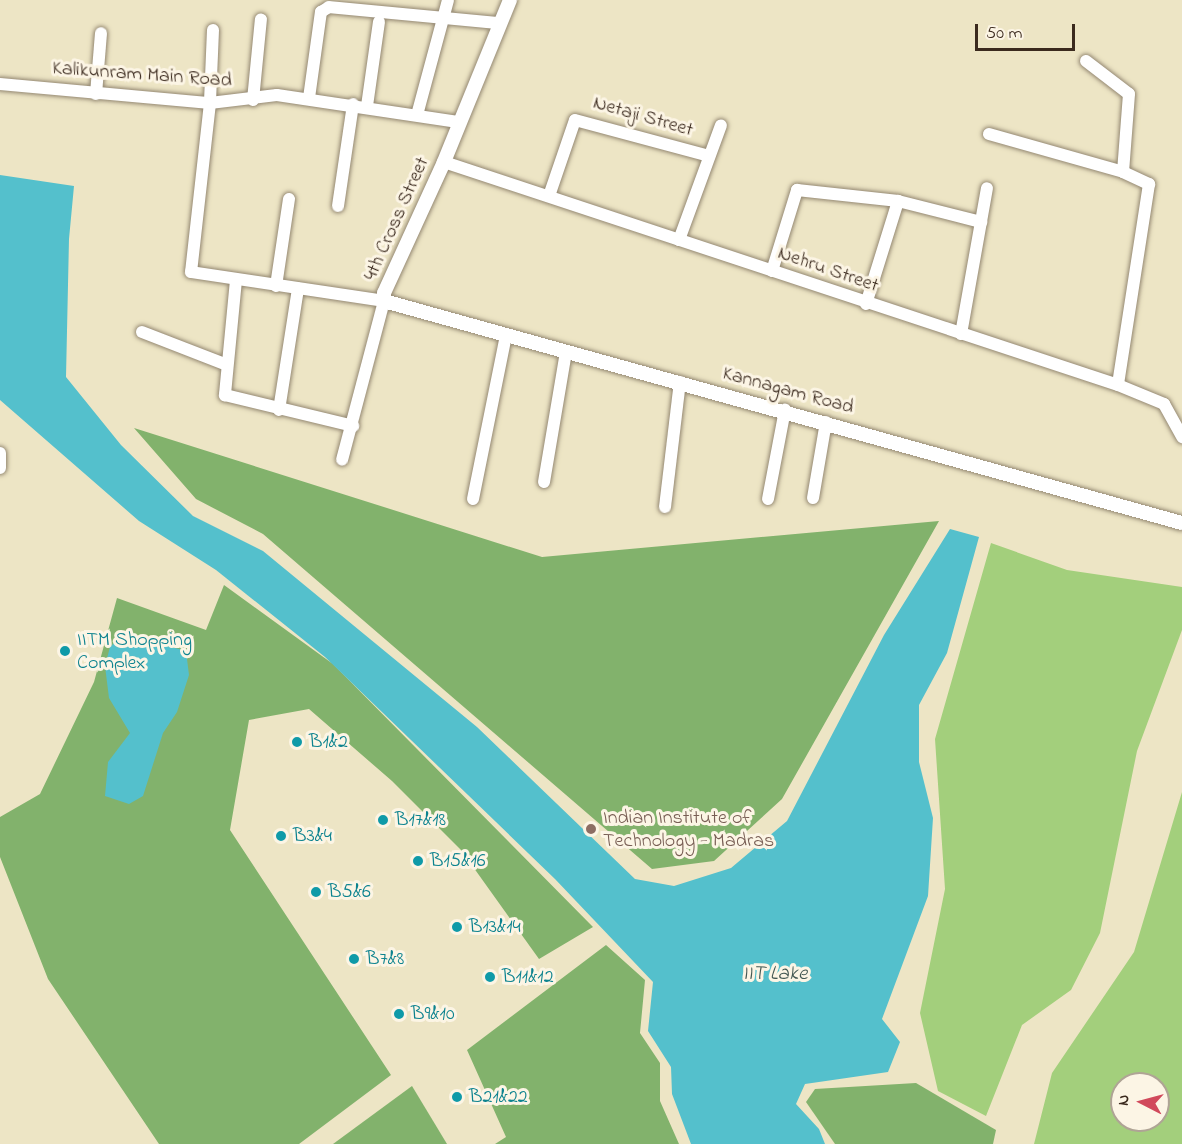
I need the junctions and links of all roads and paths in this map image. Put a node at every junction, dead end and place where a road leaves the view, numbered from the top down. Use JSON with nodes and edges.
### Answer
{"nodes":[{"id":1,"x":448,"y":0,"type":"edge"},
{"id":2,"x":510,"y":0,"type":"edge"},
{"id":3,"x":444,"y":15,"type":"junction"},
{"id":4,"x":261,"y":19,"type":"dead end"},
{"id":5,"x":379,"y":22,"type":"dead end"},
{"id":6,"x":499,"y":23,"type":"junction"},
{"id":7,"x":213,"y":30,"type":"dead end"},
{"id":8,"x":101,"y":33,"type":"dead end"},
{"id":9,"x":1086,"y":61,"type":"dead end"},
{"id":10,"x":0,"y":84,"type":"edge"},
{"id":11,"x":96,"y":94,"type":"junction"},
{"id":12,"x":309,"y":98,"type":"junction"},
{"id":13,"x":253,"y":100,"type":"junction"},
{"id":14,"x":210,"y":103,"type":"junction"},
{"id":15,"x":353,"y":104,"type":"junction"},
{"id":16,"x":366,"y":106,"type":"junction"},
{"id":17,"x":417,"y":115,"type":"junction"},
{"id":18,"x":458,"y":122,"type":"junction"},
{"id":19,"x":721,"y":125,"type":"dead end"},
{"id":20,"x":989,"y":134,"type":"dead end"},
{"id":21,"x":709,"y":156,"type":"junction"},
{"id":22,"x":444,"y":162,"type":"junction"},
{"id":23,"x":1123,"y":172,"type":"junction"},
{"id":24,"x":987,"y":188,"type":"dead end"},
{"id":25,"x":549,"y":196,"type":"junction"},
{"id":26,"x":289,"y":199,"type":"dead end"},
{"id":27,"x":898,"y":201,"type":"junction"},
{"id":28,"x":338,"y":206,"type":"dead end"},
{"id":29,"x":981,"y":222,"type":"junction"},
{"id":30,"x":679,"y":240,"type":"junction"},
{"id":31,"x":772,"y":271,"type":"junction"},
{"id":32,"x":236,"y":280,"type":"junction"},
{"id":33,"x":276,"y":286,"type":"junction"},
{"id":34,"x":298,"y":288,"type":"junction"},
{"id":35,"x":384,"y":302,"type":"junction"},
{"id":36,"x":866,"y":304,"type":"junction"},
{"id":37,"x":142,"y":332,"type":"dead end"},
{"id":38,"x":961,"y":334,"type":"junction"},
{"id":39,"x":506,"y":335,"type":"junction"},
{"id":40,"x":566,"y":352,"type":"junction"},
{"id":41,"x":226,"y":365,"type":"junction"},
{"id":42,"x":680,"y":382,"type":"junction"},
{"id":43,"x":1118,"y":385,"type":"junction"},
{"id":44,"x":279,"y":410,"type":"junction"},
{"id":45,"x":785,"y":410,"type":"junction"},
{"id":46,"x":826,"y":422,"type":"junction"},
{"id":47,"x":353,"y":426,"type":"junction"},
{"id":48,"x":1182,"y":437,"type":"edge"},
{"id":49,"x":0,"y":453,"type":"edge"},
{"id":50,"x":342,"y":460,"type":"dead end"},
{"id":51,"x":0,"y":468,"type":"edge"},
{"id":52,"x":543,"y":482,"type":"dead end"},
{"id":53,"x":813,"y":498,"type":"dead end"},
{"id":54,"x":473,"y":499,"type":"dead end"},
{"id":55,"x":768,"y":499,"type":"dead end"},
{"id":56,"x":665,"y":507,"type":"dead end"},
{"id":57,"x":1182,"y":522,"type":"edge"}],
"edges":[{"from":1,"to":3,"type":"street"},
{"from":2,"to":6,"type":"street","name":"4th Cross Street"},
{"from":3,"to":6,"type":"street"},
{"from":3,"to":12,"type":"street"},
{"from":3,"to":17,"type":"street"},
{"from":4,"to":13,"type":"street"},
{"from":5,"to":16,"type":"street"},
{"from":6,"to":18,"type":"street","name":"4th Cross Street"},
{"from":7,"to":14,"type":"street"},
{"from":8,"to":11,"type":"street"},
{"from":9,"to":23,"type":"street"},
{"from":10,"to":11,"type":"street","name":"Kalikunram Main Road"},
{"from":11,"to":14,"type":"street","name":"Kalikunram Main Road"},
{"from":12,"to":13,"type":"street","name":"Kalikunram Main Road"},
{"from":12,"to":15,"type":"street","name":"Kalikunram Main Road"},
{"from":13,"to":14,"type":"street","name":"Kalikunram Main Road"},
{"from":14,"to":32,"type":"street"},
{"from":15,"to":16,"type":"street","name":"Kalikunram Main Road"},
{"from":15,"to":28,"type":"street"},
{"from":16,"to":17,"type":"street","name":"Kalikunram Main Road"},
{"from":17,"to":18,"type":"street","name":"Kalikunram Main Road"},
{"from":18,"to":22,"type":"street","name":"4th Cross Street"},
{"from":19,"to":21,"type":"street"},
{"from":20,"to":23,"type":"street"},
{"from":21,"to":25,"type":"street","name":"Netaji Street"},
{"from":21,"to":30,"type":"street"},
{"from":22,"to":25,"type":"street","name":"Nehru Street"},
{"from":22,"to":35,"type":"street","name":"4th Cross Street"},
{"from":23,"to":43,"type":"street"},
{"from":24,"to":29,"type":"street"},
{"from":25,"to":30,"type":"street","name":"Nehru Street"},
{"from":26,"to":33,"type":"street"},
{"from":27,"to":29,"type":"street"},
{"from":27,"to":31,"type":"street"},
{"from":27,"to":36,"type":"street"},
{"from":29,"to":38,"type":"street"},
{"from":30,"to":31,"type":"street","name":"Nehru Street"},
{"from":31,"to":36,"type":"street","name":"Nehru Street"},
{"from":32,"to":33,"type":"street"},
{"from":32,"to":41,"type":"street"},
{"from":33,"to":34,"type":"street"},
{"from":34,"to":35,"type":"street"},
{"from":34,"to":44,"type":"street"},
{"from":35,"to":39,"type":"street","name":"Kannagam Road"},
{"from":35,"to":47,"type":"street","name":"4th Cross Street"},
{"from":36,"to":38,"type":"street","name":"Nehru Street"},
{"from":37,"to":41,"type":"street"},
{"from":38,"to":43,"type":"street","name":"Nehru Street"},
{"from":39,"to":40,"type":"street","name":"Kannagam Road"},
{"from":39,"to":54,"type":"street"},
{"from":40,"to":42,"type":"street","name":"Kannagam Road"},
{"from":40,"to":52,"type":"street"},
{"from":41,"to":44,"type":"street"},
{"from":42,"to":45,"type":"street","name":"Kannagam Road"},
{"from":42,"to":56,"type":"street"},
{"from":43,"to":48,"type":"street","name":"Nehru Street"},
{"from":44,"to":47,"type":"street"},
{"from":45,"to":46,"type":"street","name":"Kannagam Road"},
{"from":45,"to":55,"type":"street"},
{"from":46,"to":53,"type":"street"},
{"from":46,"to":57,"type":"street","name":"Kannagam Road"},
{"from":47,"to":50,"type":"street","name":"4th Cross Street"},
{"from":49,"to":51,"type":"street"}]}
